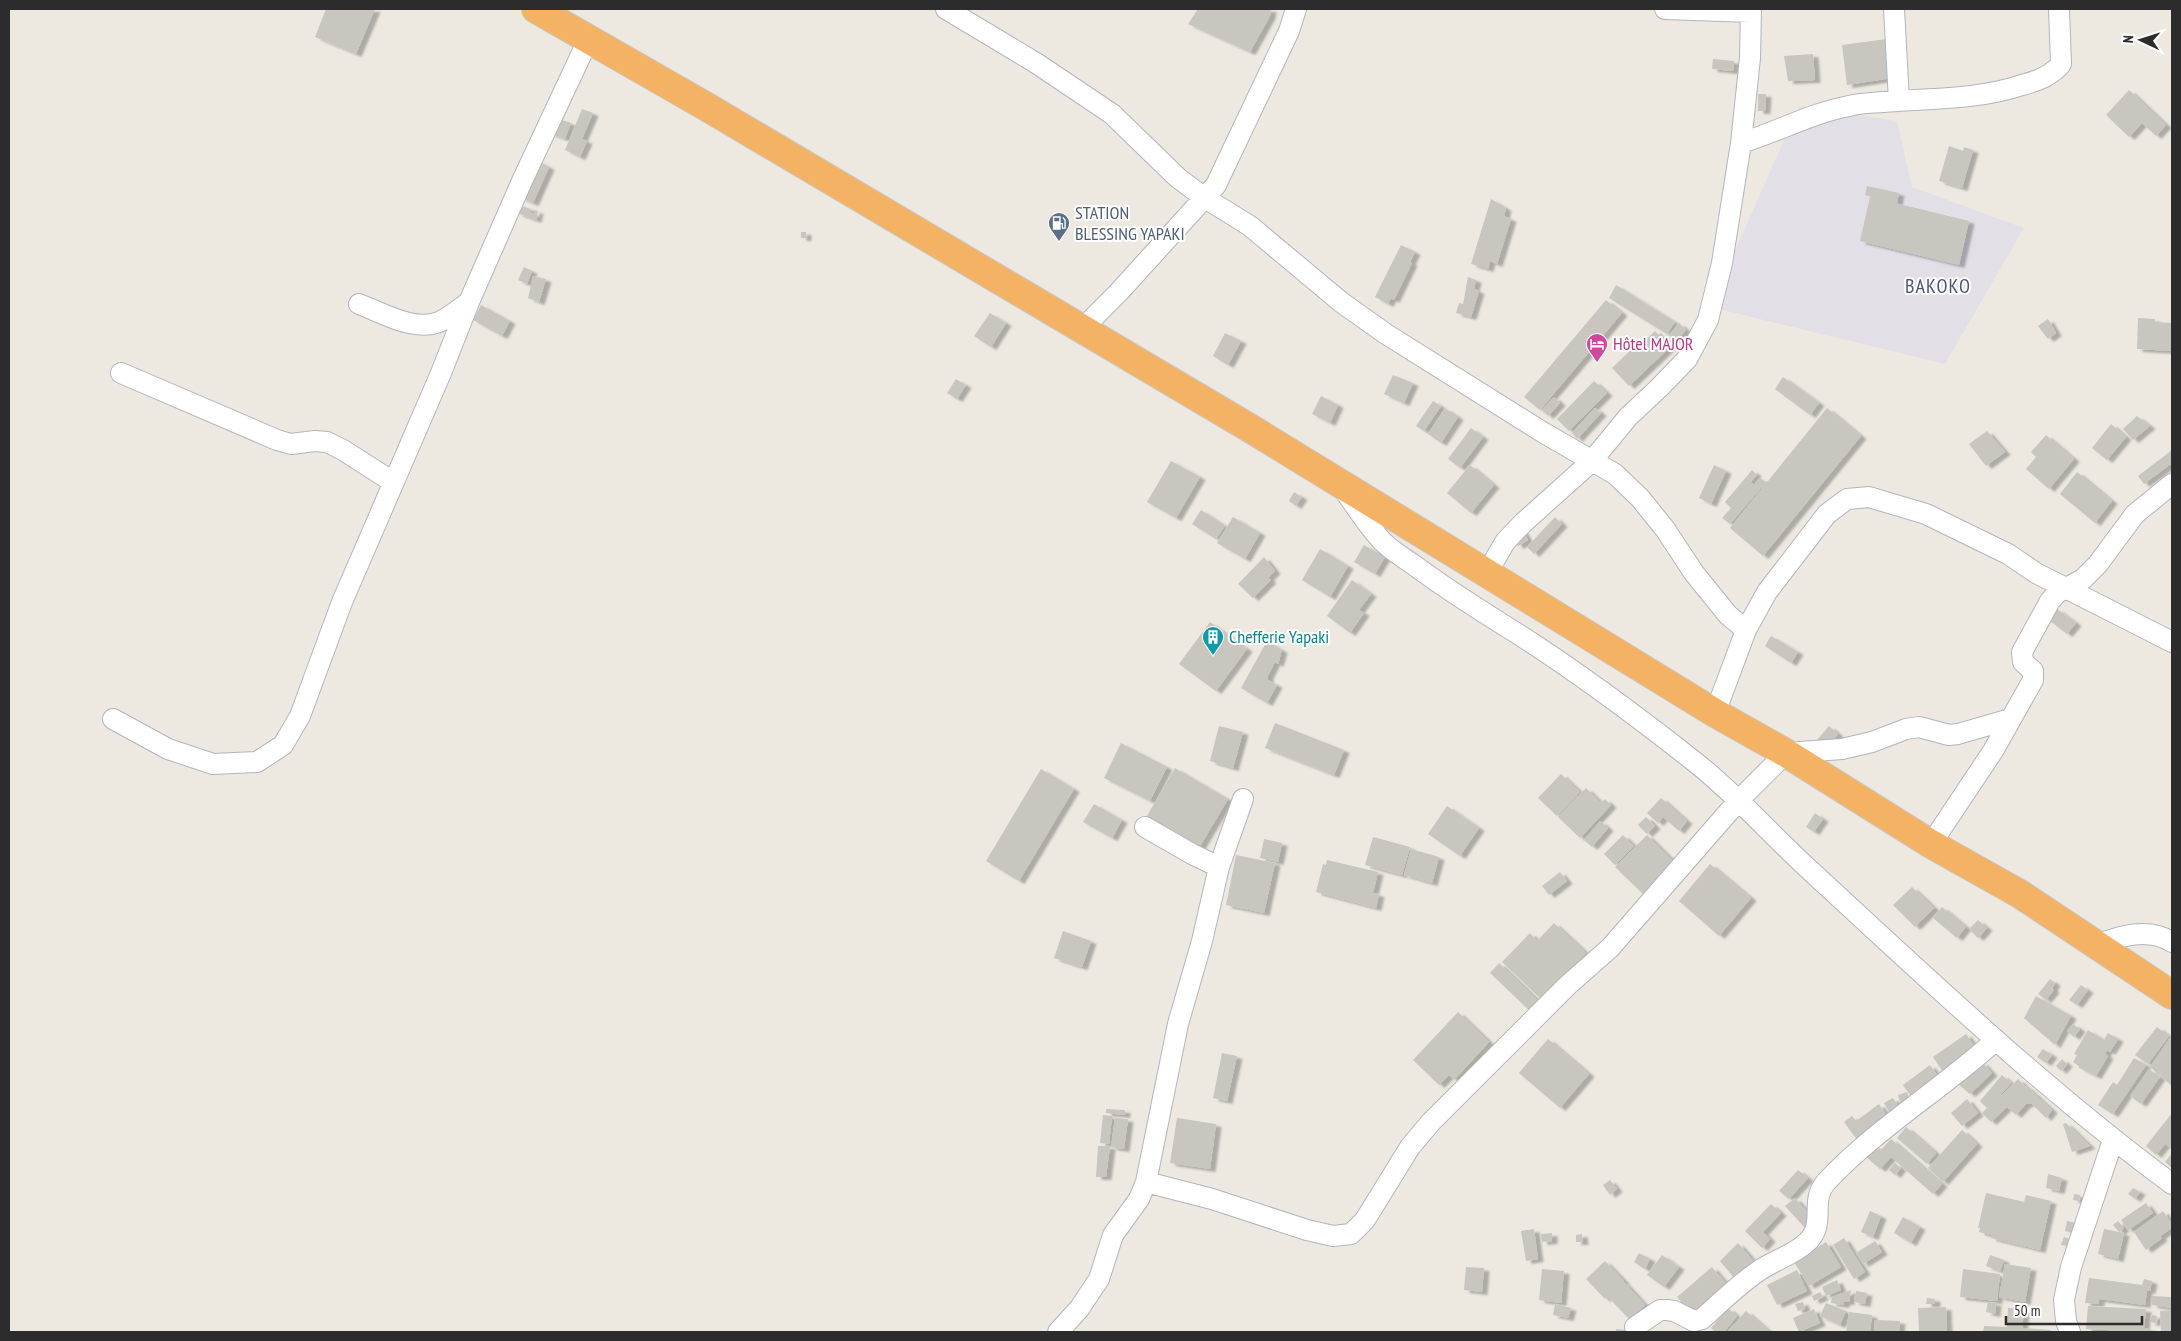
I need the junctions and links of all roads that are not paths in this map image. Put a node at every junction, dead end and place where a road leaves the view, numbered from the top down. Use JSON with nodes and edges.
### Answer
{"nodes":[{"id":1,"x":536,"y":9,"type":"edge"},
{"id":2,"x":946,"y":9,"type":"edge"},
{"id":3,"x":1296,"y":9,"type":"edge"},
{"id":4,"x":1665,"y":9,"type":"edge"},
{"id":5,"x":1894,"y":9,"type":"edge"},
{"id":6,"x":2059,"y":9,"type":"edge"},
{"id":7,"x":1751,"y":10,"type":"edge"},
{"id":8,"x":589,"y":38,"type":"junction"},
{"id":9,"x":1899,"y":101,"type":"junction"},
{"id":10,"x":1741,"y":143,"type":"junction"},
{"id":11,"x":1205,"y":198,"type":"junction"},
{"id":12,"x":468,"y":302,"type":"junction"},
{"id":13,"x":359,"y":304,"type":"dead end"},
{"id":14,"x":1082,"y":329,"type":"junction"},
{"id":15,"x":121,"y":373,"type":"dead end"},
{"id":16,"x":1591,"y":462,"type":"junction"},
{"id":17,"x":393,"y":482,"type":"junction"},
{"id":18,"x":1340,"y":484,"type":"junction"},
{"id":19,"x":2172,"y":484,"type":"edge"},
{"id":20,"x":1487,"y":573,"type":"junction"},
{"id":21,"x":2066,"y":587,"type":"junction"},
{"id":22,"x":1746,"y":630,"type":"junction"},
{"id":23,"x":2172,"y":642,"type":"edge"},
{"id":24,"x":1715,"y":713,"type":"junction"},
{"id":25,"x":113,"y":719,"type":"dead end"},
{"id":26,"x":2010,"y":719,"type":"junction"},
{"id":27,"x":1786,"y":753,"type":"junction"},
{"id":28,"x":1243,"y":799,"type":"dead end"},
{"id":29,"x":1738,"y":800,"type":"junction"},
{"id":30,"x":1145,"y":827,"type":"dead end"},
{"id":31,"x":1931,"y":844,"type":"junction"},
{"id":32,"x":1220,"y":867,"type":"junction"},
{"id":33,"x":2172,"y":942,"type":"edge"},
{"id":34,"x":2096,"y":945,"type":"junction"},
{"id":35,"x":2172,"y":995,"type":"edge"},
{"id":36,"x":1996,"y":1040,"type":"junction"},
{"id":37,"x":2112,"y":1140,"type":"junction"},
{"id":38,"x":1146,"y":1182,"type":"junction"},
{"id":39,"x":2172,"y":1184,"type":"edge"},
{"id":40,"x":1635,"y":1327,"type":"dead end"},
{"id":41,"x":1058,"y":1332,"type":"edge"},
{"id":42,"x":2070,"y":1332,"type":"edge"}],
"edges":[{"from":1,"to":8,"type":"highway"},
{"from":2,"to":11,"type":"street"},
{"from":3,"to":11,"type":"street"},
{"from":4,"to":7,"type":"street"},
{"from":5,"to":9,"type":"street"},
{"from":6,"to":9,"type":"street"},
{"from":7,"to":10,"type":"street"},
{"from":8,"to":12,"type":"street"},
{"from":8,"to":14,"type":"highway"},
{"from":9,"to":10,"type":"street"},
{"from":10,"to":16,"type":"street"},
{"from":11,"to":14,"type":"street"},
{"from":11,"to":16,"type":"street"},
{"from":12,"to":13,"type":"street"},
{"from":12,"to":17,"type":"street"},
{"from":14,"to":18,"type":"highway"},
{"from":15,"to":17,"type":"street"},
{"from":16,"to":20,"type":"street"},
{"from":16,"to":22,"type":"street"},
{"from":17,"to":25,"type":"street"},
{"from":18,"to":20,"type":"highway"},
{"from":18,"to":29,"type":"street"},
{"from":19,"to":21,"type":"street"},
{"from":20,"to":24,"type":"highway"},
{"from":21,"to":22,"type":"street"},
{"from":21,"to":23,"type":"street"},
{"from":21,"to":26,"type":"street"},
{"from":22,"to":24,"type":"street"},
{"from":24,"to":27,"type":"highway"},
{"from":26,"to":27,"type":"street"},
{"from":26,"to":31,"type":"street"},
{"from":27,"to":29,"type":"street"},
{"from":27,"to":31,"type":"highway"},
{"from":28,"to":32,"type":"street"},
{"from":29,"to":36,"type":"street"},
{"from":29,"to":38,"type":"street"},
{"from":30,"to":32,"type":"street"},
{"from":31,"to":34,"type":"highway"},
{"from":32,"to":38,"type":"street"},
{"from":33,"to":34,"type":"street"},
{"from":34,"to":35,"type":"highway"},
{"from":36,"to":37,"type":"street"},
{"from":36,"to":40,"type":"street"},
{"from":37,"to":39,"type":"street"},
{"from":37,"to":42,"type":"street"},
{"from":38,"to":41,"type":"street"}]}
